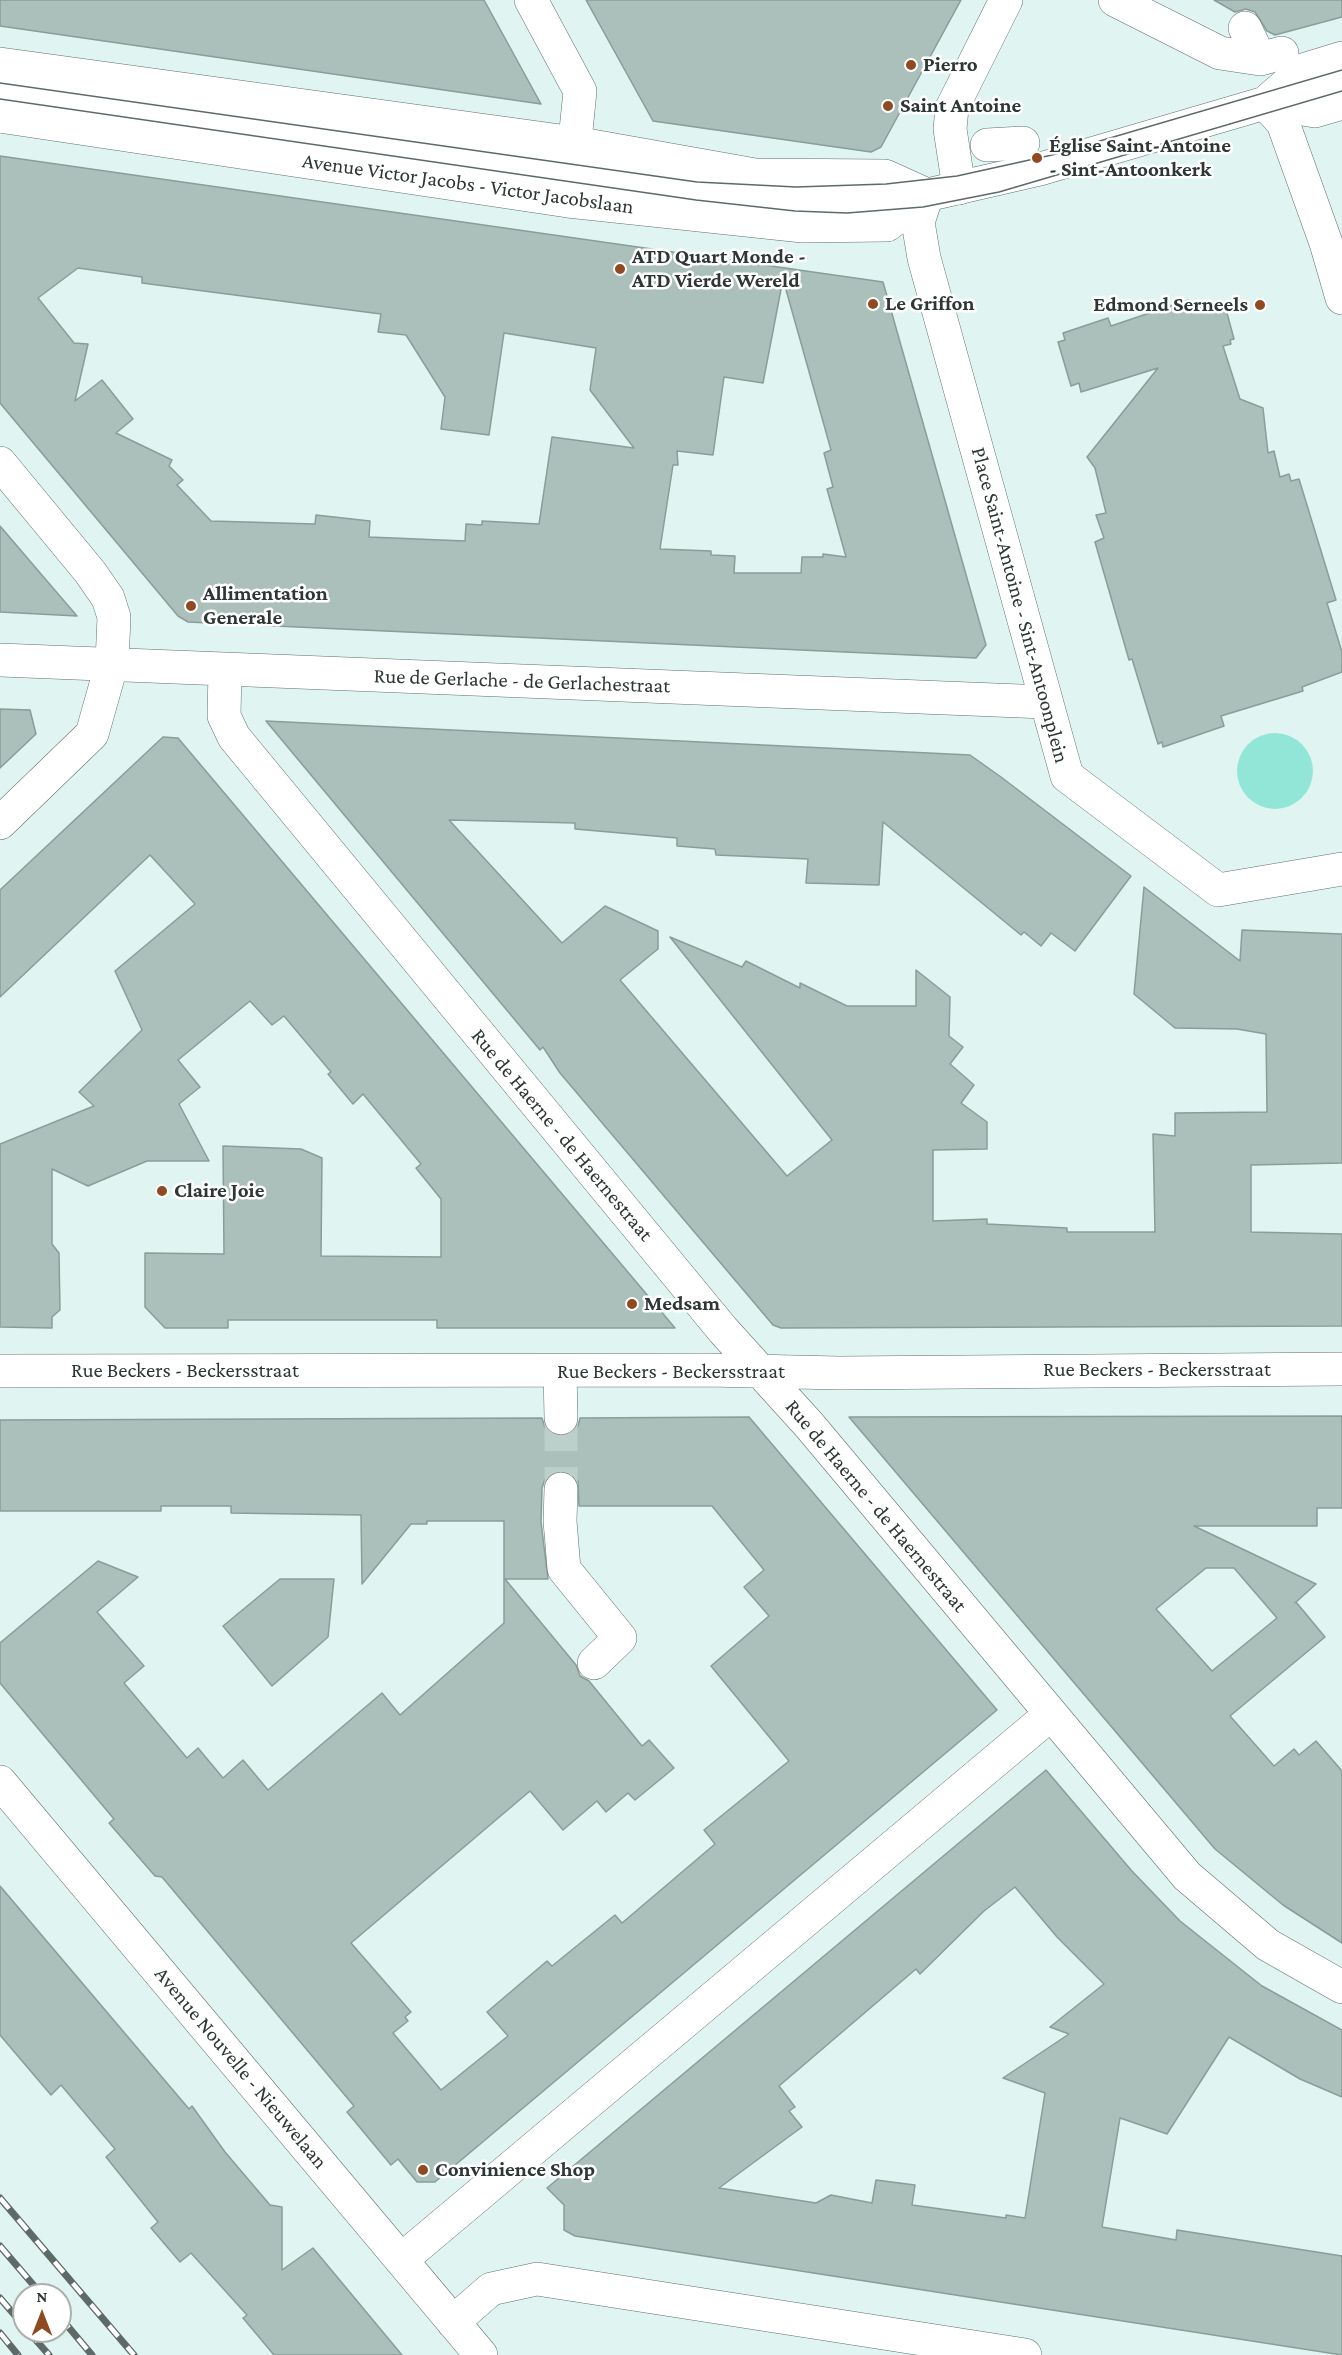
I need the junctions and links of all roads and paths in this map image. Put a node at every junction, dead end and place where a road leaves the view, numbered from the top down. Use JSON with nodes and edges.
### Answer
{"nodes":[{"id":1,"x":531,"y":0,"type":"edge"},
{"id":2,"x":1006,"y":0,"type":"edge"},
{"id":3,"x":1115,"y":0,"type":"edge"},
{"id":4,"x":1245,"y":28,"type":"dead end"},
{"id":5,"x":1342,"y":58,"type":"edge"},
{"id":6,"x":0,"y":64,"type":"edge"},
{"id":7,"x":1263,"y":79,"type":"junction"},
{"id":8,"x":1342,"y":82,"type":"edge"},
{"id":9,"x":0,"y":91,"type":"edge"},
{"id":10,"x":1342,"y":103,"type":"edge"},
{"id":11,"x":0,"y":116,"type":"edge"},
{"id":12,"x":1023,"y":143,"type":"dead end"},
{"id":13,"x":987,"y":145,"type":"dead end"},
{"id":14,"x":571,"y":172,"type":"junction"},
{"id":15,"x":959,"y":188,"type":"junction"},
{"id":16,"x":927,"y":195,"type":"junction"},
{"id":17,"x":1342,"y":298,"type":"edge"},
{"id":18,"x":0,"y":463,"type":"edge"},
{"id":19,"x":0,"y":660,"type":"edge"},
{"id":20,"x":112,"y":663,"type":"junction"},
{"id":21,"x":225,"y":670,"type":"junction"},
{"id":22,"x":1045,"y":702,"type":"junction"},
{"id":23,"x":0,"y":823,"type":"edge"},
{"id":24,"x":1342,"y":869,"type":"edge"},
{"id":25,"x":1342,"y":1369,"type":"edge"},
{"id":26,"x":0,"y":1371,"type":"edge"},
{"id":27,"x":560,"y":1371,"type":"junction"},
{"id":28,"x":761,"y":1372,"type":"junction"},
{"id":29,"x":561,"y":1418,"type":"tunnel mouth"},
{"id":30,"x":561,"y":1489,"type":"tunnel mouth"},
{"id":31,"x":594,"y":1663,"type":"dead end"},
{"id":32,"x":1051,"y":1714,"type":"junction"},
{"id":33,"x":0,"y":1782,"type":"edge"},
{"id":34,"x":1342,"y":1987,"type":"edge"},
{"id":35,"x":401,"y":2260,"type":"junction"},
{"id":36,"x":453,"y":2322,"type":"junction"},
{"id":37,"x":481,"y":2355,"type":"edge"},
{"id":38,"x":1025,"y":2355,"type":"edge"}],
"edges":[{"from":1,"to":14,"type":"street"},
{"from":2,"to":15,"type":"street"},
{"from":3,"to":7,"type":"street"},
{"from":4,"to":7,"type":"street"},
{"from":5,"to":7,"type":"street"},
{"from":6,"to":14,"type":"street","name":"Avenue Victor Jacobs - Victor Jacobslaan"},
{"from":7,"to":8,"type":"street"},
{"from":7,"to":10,"type":"street"},
{"from":7,"to":15,"type":"street"},
{"from":7,"to":17,"type":"street"},
{"from":9,"to":14,"type":"street","name":"Avenue Victor Jacobs - Victor Jacobslaan"},
{"from":11,"to":14,"type":"street","name":"Avenue Victor Jacobs - Victor Jacobslaan"},
{"from":12,"to":13,"type":"street"},
{"from":14,"to":16,"type":"street","name":"Avenue Victor Jacobs - Victor Jacobslaan"},
{"from":14,"to":16,"type":"street","name":"Avenue Victor Jacobs - Victor Jacobslaan"},
{"from":15,"to":16,"type":"street"},
{"from":16,"to":22,"type":"street","name":"Place Saint-Antoine - Sint-Antoonplein"},
{"from":18,"to":20,"type":"street"},
{"from":19,"to":20,"type":"street","name":"Rue de Gerlache - de Gerlachestraat"},
{"from":20,"to":21,"type":"street","name":"Rue de Gerlache - de Gerlachestraat"},
{"from":20,"to":23,"type":"street"},
{"from":21,"to":22,"type":"street","name":"Rue de Gerlache - de Gerlachestraat"},
{"from":21,"to":28,"type":"street","name":"Rue de Haerne - de Haernestraat"},
{"from":22,"to":24,"type":"street","name":"Place Saint-Antoine - Sint-Antoonplein"},
{"from":25,"to":28,"type":"street","name":"Rue Beckers - Beckersstraat"},
{"from":26,"to":27,"type":"street","name":"Rue Beckers - Beckersstraat"},
{"from":27,"to":28,"type":"street","name":"Rue Beckers - Beckersstraat"},
{"from":27,"to":29,"type":"street"},
{"from":28,"to":32,"type":"street","name":"Rue de Haerne - de Haernestraat"},
{"from":30,"to":31,"type":"street"},
{"from":32,"to":34,"type":"street","name":"Rue de Haerne - de Haernestraat"},
{"from":32,"to":35,"type":"street"},
{"from":33,"to":35,"type":"street","name":"Avenue Nouvelle - Nieuwelaan"},
{"from":35,"to":36,"type":"street","name":"Avenue Nouvelle - Nieuwelaan"},
{"from":36,"to":37,"type":"street","name":"Avenue Nouvelle - Nieuwelaan"},
{"from":36,"to":38,"type":"street"}]}
